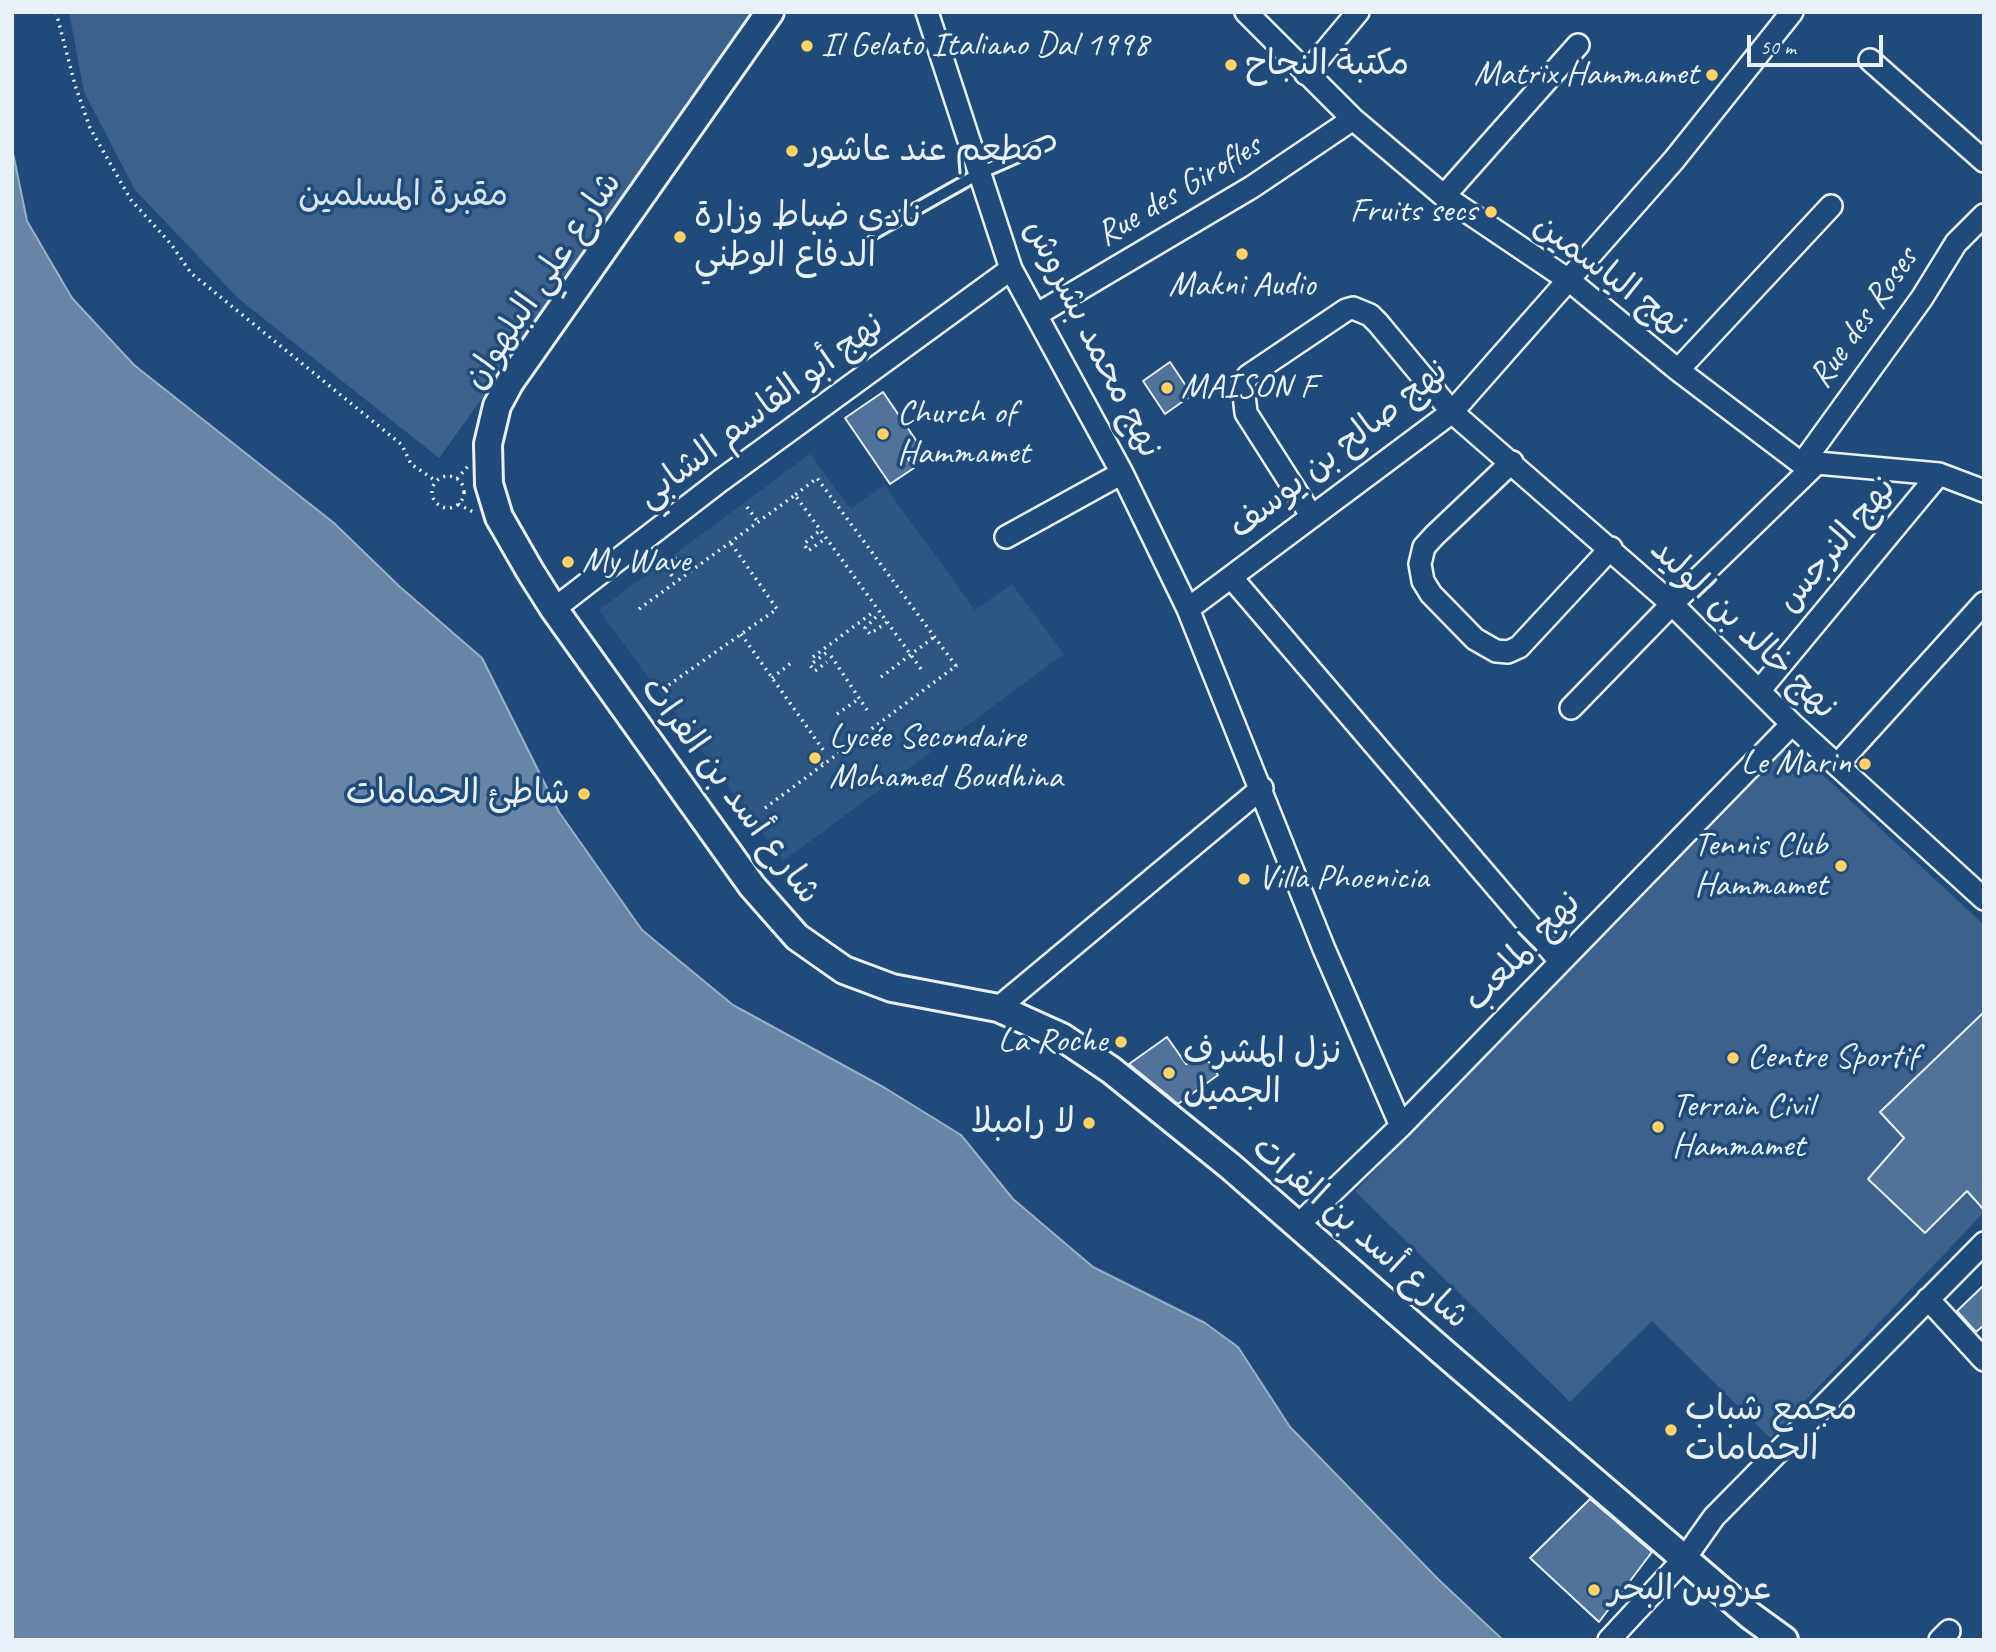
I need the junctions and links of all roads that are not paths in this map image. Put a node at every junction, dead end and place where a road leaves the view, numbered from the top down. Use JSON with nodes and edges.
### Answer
{"nodes":[{"id":1,"x":770,"y":12,"type":"edge"},
{"id":2,"x":927,"y":12,"type":"edge"},
{"id":3,"x":1246,"y":12,"type":"edge"},
{"id":4,"x":1358,"y":12,"type":"edge"},
{"id":5,"x":1793,"y":12,"type":"edge"},
{"id":6,"x":1578,"y":45,"type":"dead end"},
{"id":7,"x":1870,"y":60,"type":"dead end"},
{"id":8,"x":1306,"y":74,"type":"junction"},
{"id":9,"x":1353,"y":119,"type":"junction"},
{"id":10,"x":1048,"y":143,"type":"dead end"},
{"id":11,"x":1984,"y":160,"type":"edge"},
{"id":12,"x":979,"y":173,"type":"junction"},
{"id":13,"x":1444,"y":196,"type":"junction"},
{"id":14,"x":1831,"y":206,"type":"dead end"},
{"id":15,"x":1984,"y":215,"type":"edge"},
{"id":16,"x":873,"y":234,"type":"dead end"},
{"id":17,"x":1011,"y":269,"type":"junction"},
{"id":18,"x":1570,"y":281,"type":"junction"},
{"id":19,"x":1036,"y":315,"type":"junction"},
{"id":20,"x":1678,"y":370,"type":"junction"},
{"id":21,"x":1451,"y":412,"type":"junction"},
{"id":22,"x":1512,"y":462,"type":"junction"},
{"id":23,"x":1810,"y":463,"type":"junction"},
{"id":24,"x":1122,"y":473,"type":"junction"},
{"id":25,"x":1939,"y":474,"type":"junction"},
{"id":26,"x":1984,"y":491,"type":"edge"},
{"id":27,"x":1311,"y":515,"type":"junction"},
{"id":28,"x":1006,"y":537,"type":"dead end"},
{"id":29,"x":1611,"y":548,"type":"junction"},
{"id":30,"x":1231,"y":577,"type":"junction"},
{"id":31,"x":1984,"y":603,"type":"edge"},
{"id":32,"x":1672,"y":604,"type":"junction"},
{"id":33,"x":554,"y":609,"type":"junction"},
{"id":34,"x":1188,"y":609,"type":"junction"},
{"id":35,"x":1759,"y":691,"type":"junction"},
{"id":36,"x":1571,"y":708,"type":"dead end"},
{"id":37,"x":1792,"y":724,"type":"junction"},
{"id":38,"x":1838,"y":764,"type":"junction"},
{"id":39,"x":1262,"y":788,"type":"junction"},
{"id":40,"x":1984,"y":899,"type":"edge"},
{"id":41,"x":1559,"y":960,"type":"junction"},
{"id":42,"x":998,"y":1008,"type":"junction"},
{"id":43,"x":1401,"y":1125,"type":"junction"},
{"id":44,"x":1298,"y":1225,"type":"junction"},
{"id":45,"x":1984,"y":1242,"type":"edge"},
{"id":46,"x":1928,"y":1299,"type":"junction"},
{"id":47,"x":1984,"y":1360,"type":"edge"},
{"id":48,"x":1685,"y":1558,"type":"junction"},
{"id":49,"x":1773,"y":1637,"type":"edge"},
{"id":50,"x":1609,"y":1640,"type":"edge"}],
"edges":[{"from":1,"to":33,"type":"street","name":"شارع علي البلهوان"},
{"from":2,"to":12,"type":"street","name":"نهج محمد بشروش"},
{"from":3,"to":8,"type":"street","name":"نهج الياسمين"},
{"from":4,"to":8,"type":"street"},
{"from":5,"to":18,"type":"street","name":"نهج صالح بن يوسف"},
{"from":6,"to":13,"type":"street"},
{"from":7,"to":11,"type":"street"},
{"from":8,"to":9,"type":"street","name":"نهج الياسمين"},
{"from":9,"to":13,"type":"street","name":"نهج الياسمين"},
{"from":9,"to":19,"type":"street","name":"Rue des Girofles"},
{"from":10,"to":12,"type":"lane"},
{"from":12,"to":16,"type":"lane"},
{"from":12,"to":17,"type":"street","name":"نهج محمد بشروش"},
{"from":13,"to":18,"type":"street","name":"نهج الياسمين"},
{"from":14,"to":20,"type":"street"},
{"from":15,"to":23,"type":"street","name":"Rue des Roses"},
{"from":17,"to":19,"type":"street","name":"نهج محمد بشروش"},
{"from":17,"to":33,"type":"street","name":"نهج أبو القاسم الشابي"},
{"from":18,"to":20,"type":"street","name":"نهج الياسمين"},
{"from":18,"to":21,"type":"street","name":"نهج صالح بن يوسف"},
{"from":19,"to":24,"type":"street","name":"نهج محمد بشروش"},
{"from":20,"to":23,"type":"street","name":"نهج الياسمين"},
{"from":21,"to":22,"type":"street","name":"نهج خالد بن الوليد"},
{"from":21,"to":27,"type":"street","name":"نهج صالح بن يوسف"},
{"from":21,"to":27,"type":"street","name":"نهج خالد بن الوليد"},
{"from":22,"to":29,"type":"street","name":"نهج خالد بن الوليد"},
{"from":22,"to":29,"type":"street"},
{"from":23,"to":25,"type":"street"},
{"from":23,"to":32,"type":"street","name":"Rue des Roses"},
{"from":24,"to":28,"type":"street"},
{"from":24,"to":34,"type":"street","name":"نهج محمد بشروش"},
{"from":25,"to":26,"type":"street"},
{"from":25,"to":35,"type":"street","name":"نهج النرجس"},
{"from":27,"to":30,"type":"street","name":"نهج صالح بن يوسف"},
{"from":29,"to":32,"type":"street","name":"نهج خالد بن الوليد"},
{"from":30,"to":34,"type":"street","name":"نهج صالح بن يوسف"},
{"from":30,"to":41,"type":"street"},
{"from":31,"to":38,"type":"street"},
{"from":32,"to":35,"type":"street","name":"نهج خالد بن الوليد"},
{"from":32,"to":36,"type":"street","name":"Rue des Roses"},
{"from":33,"to":42,"type":"street","name":"شارع أسد بن الفرات"},
{"from":34,"to":39,"type":"street","name":"نهج محمد بشروش"},
{"from":35,"to":37,"type":"street","name":"نهج خالد بن الوليد"},
{"from":37,"to":38,"type":"street","name":"نهج خالد بن الوليد"},
{"from":37,"to":41,"type":"street","name":"نهج الملعب"},
{"from":38,"to":40,"type":"street","name":"نهج خالد بن الوليد"},
{"from":39,"to":42,"type":"street"},
{"from":39,"to":43,"type":"street","name":"نهج محمد بشروش"},
{"from":41,"to":43,"type":"street","name":"نهج الملعب"},
{"from":42,"to":44,"type":"street","name":"شارع أسد بن الفرات"},
{"from":43,"to":44,"type":"street","name":"نهج الملعب"},
{"from":44,"to":48,"type":"street","name":"شارع أسد بن الفرات"},
{"from":45,"to":46,"type":"street"},
{"from":46,"to":47,"type":"street"},
{"from":46,"to":48,"type":"street"},
{"from":48,"to":49,"type":"street","name":"شارع أسد بن الفرات"},
{"from":48,"to":50,"type":"street"}]}
